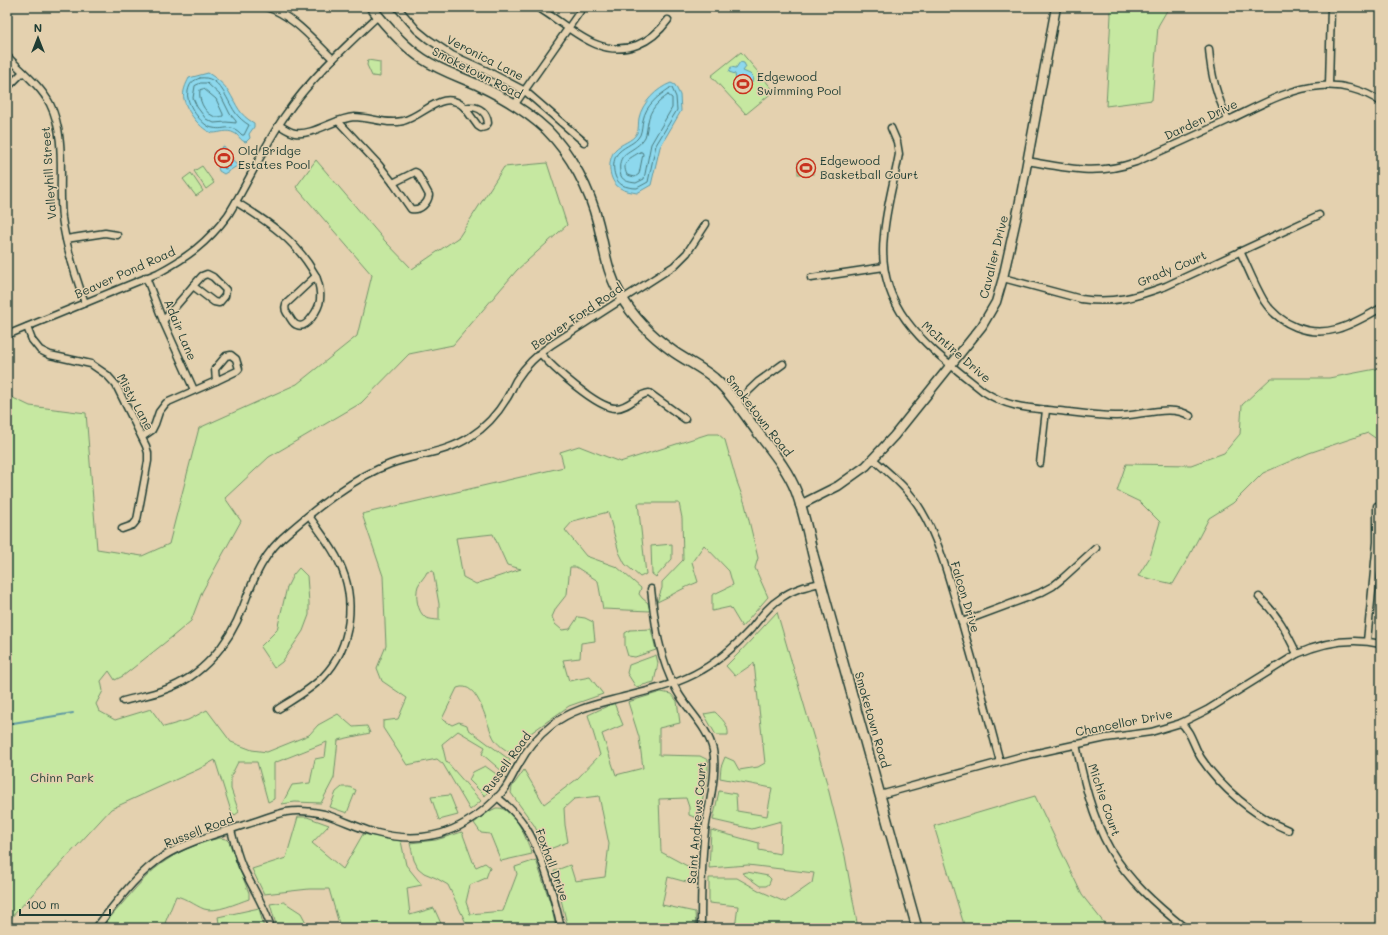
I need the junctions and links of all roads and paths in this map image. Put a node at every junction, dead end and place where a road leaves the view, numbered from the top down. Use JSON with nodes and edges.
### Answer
{"nodes":[{"id":1,"x":266,"y":7,"type":"edge"},
{"id":2,"x":371,"y":7,"type":"edge"},
{"id":3,"x":397,"y":7,"type":"edge"},
{"id":4,"x":537,"y":7,"type":"edge"},
{"id":5,"x":583,"y":7,"type":"edge"},
{"id":6,"x":1056,"y":7,"type":"edge"},
{"id":7,"x":1331,"y":7,"type":"edge"},
{"id":8,"x":378,"y":16,"type":"junction"},
{"id":9,"x":668,"y":20,"type":"dead end"},
{"id":10,"x":568,"y":29,"type":"junction"},
{"id":11,"x":1208,"y":49,"type":"dead end"},
{"id":12,"x":7,"y":56,"type":"edge"},
{"id":13,"x":333,"y":59,"type":"junction"},
{"id":14,"x":23,"y":72,"type":"junction"},
{"id":15,"x":1329,"y":85,"type":"junction"},
{"id":16,"x":7,"y":88,"type":"edge"},
{"id":17,"x":525,"y":91,"type":"junction"},
{"id":18,"x":1381,"y":102,"type":"edge"},
{"id":19,"x":515,"y":104,"type":"junction"},
{"id":20,"x":465,"y":108,"type":"dead end"},
{"id":21,"x":1228,"y":120,"type":"junction"},
{"id":22,"x":338,"y":121,"type":"junction"},
{"id":23,"x":279,"y":125,"type":"junction"},
{"id":24,"x":891,"y":128,"type":"dead end"},
{"id":25,"x":584,"y":142,"type":"dead end"},
{"id":26,"x":1027,"y":161,"type":"junction"},
{"id":27,"x":393,"y":183,"type":"junction"},
{"id":28,"x":236,"y":202,"type":"junction"},
{"id":29,"x":1319,"y":215,"type":"dead end"},
{"id":30,"x":706,"y":224,"type":"dead end"},
{"id":31,"x":117,"y":235,"type":"dead end"},
{"id":32,"x":66,"y":239,"type":"junction"},
{"id":33,"x":1240,"y":251,"type":"junction"},
{"id":34,"x":884,"y":267,"type":"junction"},
{"id":35,"x":316,"y":276,"type":"junction"},
{"id":36,"x":146,"y":277,"type":"junction"},
{"id":37,"x":810,"y":278,"type":"dead end"},
{"id":38,"x":1003,"y":278,"type":"junction"},
{"id":39,"x":193,"y":286,"type":"junction"},
{"id":40,"x":623,"y":299,"type":"junction"},
{"id":41,"x":85,"y":303,"type":"junction"},
{"id":42,"x":1381,"y":308,"type":"edge"},
{"id":43,"x":164,"y":321,"type":"junction"},
{"id":44,"x":27,"y":327,"type":"junction"},
{"id":45,"x":7,"y":335,"type":"edge"},
{"id":46,"x":540,"y":353,"type":"junction"},
{"id":47,"x":783,"y":364,"type":"dead end"},
{"id":48,"x":951,"y":365,"type":"junction"},
{"id":49,"x":216,"y":381,"type":"junction"},
{"id":50,"x":194,"y":390,"type":"junction"},
{"id":51,"x":736,"y":403,"type":"junction"},
{"id":52,"x":1046,"y":410,"type":"junction"},
{"id":53,"x":1190,"y":416,"type":"dead end"},
{"id":54,"x":685,"y":419,"type":"dead end"},
{"id":55,"x":142,"y":437,"type":"junction"},
{"id":56,"x":873,"y":459,"type":"junction"},
{"id":57,"x":1040,"y":463,"type":"dead end"},
{"id":58,"x":800,"y":505,"type":"junction"},
{"id":59,"x":1377,"y":506,"type":"dead end"},
{"id":60,"x":309,"y":516,"type":"junction"},
{"id":61,"x":122,"y":529,"type":"dead end"},
{"id":62,"x":1096,"y":548,"type":"dead end"},
{"id":63,"x":821,"y":583,"type":"junction"},
{"id":64,"x":650,"y":589,"type":"dead end"},
{"id":65,"x":1259,"y":597,"type":"dead end"},
{"id":66,"x":962,"y":622,"type":"junction"},
{"id":67,"x":1367,"y":641,"type":"junction"},
{"id":68,"x":1381,"y":644,"type":"edge"},
{"id":69,"x":1296,"y":654,"type":"junction"},
{"id":70,"x":673,"y":683,"type":"junction"},
{"id":71,"x":123,"y":701,"type":"dead end"},
{"id":72,"x":278,"y":709,"type":"dead end"},
{"id":73,"x":1181,"y":723,"type":"junction"},
{"id":74,"x":1076,"y":744,"type":"junction"},
{"id":75,"x":1000,"y":762,"type":"junction"},
{"id":76,"x":880,"y":795,"type":"junction"},
{"id":77,"x":497,"y":797,"type":"junction"},
{"id":78,"x":231,"y":830,"type":"junction"},
{"id":79,"x":1288,"y":830,"type":"dead end"},
{"id":80,"x":96,"y":928,"type":"edge"},
{"id":81,"x":271,"y":928,"type":"edge"},
{"id":82,"x":561,"y":928,"type":"edge"},
{"id":83,"x":701,"y":928,"type":"edge"},
{"id":84,"x":917,"y":928,"type":"edge"},
{"id":85,"x":1185,"y":928,"type":"edge"}],
"edges":[{"from":1,"to":13,"type":"street"},
{"from":2,"to":8,"type":"main road","name":"Smoketown Road"},
{"from":3,"to":17,"type":"street","name":"Veronica Lane"},
{"from":4,"to":10,"type":"street"},
{"from":5,"to":10,"type":"street"},
{"from":6,"to":26,"type":"street","name":"Cavalier Drive"},
{"from":7,"to":15,"type":"street"},
{"from":8,"to":13,"type":"street","name":"Beaver Pond Road"},
{"from":8,"to":19,"type":"main road","name":"Smoketown Road"},
{"from":9,"to":10,"type":"street"},
{"from":10,"to":17,"type":"street"},
{"from":11,"to":21,"type":"street"},
{"from":12,"to":14,"type":"street","name":"Valleyhill Street"},
{"from":13,"to":23,"type":"street","name":"Beaver Pond Road"},
{"from":14,"to":16,"type":"street"},
{"from":14,"to":32,"type":"street","name":"Valleyhill Street"},
{"from":15,"to":18,"type":"street","name":"Darden Drive"},
{"from":15,"to":21,"type":"street","name":"Darden Drive"},
{"from":17,"to":19,"type":"street"},
{"from":17,"to":25,"type":"street","name":"Veronica Lane"},
{"from":19,"to":40,"type":"main road","name":"Smoketown Road"},
{"from":20,"to":22,"type":"street"},
{"from":21,"to":26,"type":"street","name":"Darden Drive"},
{"from":22,"to":23,"type":"street"},
{"from":22,"to":27,"type":"street"},
{"from":23,"to":28,"type":"street","name":"Beaver Pond Road"},
{"from":24,"to":34,"type":"street","name":"McIntire Drive"},
{"from":26,"to":38,"type":"street","name":"Cavalier Drive"},
{"from":27,"to":27,"type":"street"},
{"from":28,"to":35,"type":"street"},
{"from":28,"to":36,"type":"street","name":"Beaver Pond Road"},
{"from":29,"to":33,"type":"street","name":"Grady Court"},
{"from":30,"to":40,"type":"street","name":"Beaver Ford Road"},
{"from":31,"to":32,"type":"street"},
{"from":32,"to":41,"type":"street","name":"Valleyhill Street"},
{"from":33,"to":38,"type":"street","name":"Grady Court"},
{"from":33,"to":42,"type":"street"},
{"from":34,"to":37,"type":"street"},
{"from":34,"to":48,"type":"street","name":"McIntire Drive"},
{"from":35,"to":35,"type":"street"},
{"from":36,"to":41,"type":"street","name":"Beaver Pond Road"},
{"from":36,"to":43,"type":"street","name":"Adair Lane"},
{"from":38,"to":48,"type":"street","name":"Cavalier Drive"},
{"from":39,"to":39,"type":"street"},
{"from":39,"to":43,"type":"street"},
{"from":40,"to":46,"type":"street","name":"Beaver Ford Road"},
{"from":40,"to":51,"type":"main road","name":"Smoketown Road"},
{"from":41,"to":44,"type":"street","name":"Beaver Pond Road"},
{"from":43,"to":50,"type":"street","name":"Adair Lane"},
{"from":44,"to":45,"type":"street","name":"Beaver Pond Road"},
{"from":44,"to":55,"type":"street","name":"Misty Lane"},
{"from":46,"to":54,"type":"street"},
{"from":46,"to":60,"type":"street","name":"Beaver Ford Road"},
{"from":47,"to":51,"type":"street"},
{"from":48,"to":52,"type":"street","name":"McIntire Drive"},
{"from":48,"to":56,"type":"street","name":"Cavalier Drive"},
{"from":49,"to":49,"type":"street"},
{"from":49,"to":50,"type":"street"},
{"from":50,"to":55,"type":"street"},
{"from":51,"to":58,"type":"main road","name":"Smoketown Road"},
{"from":52,"to":53,"type":"street","name":"McIntire Drive"},
{"from":52,"to":57,"type":"street"},
{"from":55,"to":61,"type":"street","name":"Misty Lane"},
{"from":56,"to":58,"type":"street","name":"Cavalier Drive"},
{"from":56,"to":66,"type":"street","name":"Falcon Drive"},
{"from":58,"to":63,"type":"main road","name":"Smoketown Road"},
{"from":59,"to":67,"type":"street"},
{"from":60,"to":71,"type":"street","name":"Beaver Ford Road"},
{"from":60,"to":72,"type":"street"},
{"from":62,"to":66,"type":"street"},
{"from":63,"to":70,"type":"street","name":"Russell Road"},
{"from":63,"to":76,"type":"main road","name":"Smoketown Road"},
{"from":64,"to":70,"type":"street","name":"Saint Andrews Court"},
{"from":65,"to":69,"type":"street"},
{"from":66,"to":75,"type":"street","name":"Falcon Drive"},
{"from":67,"to":68,"type":"street","name":"Chancellor Drive"},
{"from":67,"to":69,"type":"street","name":"Chancellor Drive"},
{"from":69,"to":73,"type":"street","name":"Chancellor Drive"},
{"from":70,"to":77,"type":"street","name":"Russell Road"},
{"from":70,"to":83,"type":"street","name":"Saint Andrews Court"},
{"from":73,"to":74,"type":"street","name":"Chancellor Drive"},
{"from":73,"to":79,"type":"street"},
{"from":74,"to":75,"type":"street","name":"Chancellor Drive"},
{"from":74,"to":85,"type":"street","name":"Michie Court"},
{"from":75,"to":76,"type":"street","name":"Chancellor Drive"},
{"from":76,"to":84,"type":"main road","name":"Smoketown Road"},
{"from":77,"to":78,"type":"street","name":"Russell Road"},
{"from":77,"to":82,"type":"street","name":"Foxhall Drive"},
{"from":78,"to":80,"type":"street","name":"Russell Road"},
{"from":78,"to":81,"type":"street"}]}
